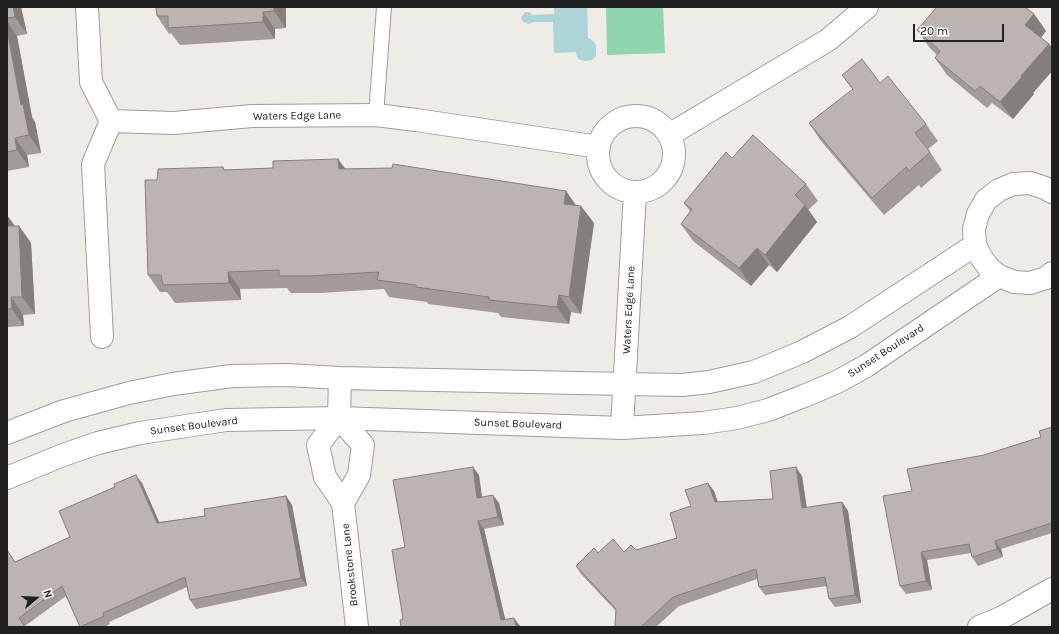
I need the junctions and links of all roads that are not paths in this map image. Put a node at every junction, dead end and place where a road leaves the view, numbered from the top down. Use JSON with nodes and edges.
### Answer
{"nodes":[{"id":1,"x":87,"y":7,"type":"edge"},
{"id":2,"x":384,"y":7,"type":"edge"},
{"id":3,"x":867,"y":7,"type":"edge"},
{"id":4,"x":376,"y":115,"type":"junction"},
{"id":5,"x":111,"y":121,"type":"junction"},
{"id":6,"x":669,"y":135,"type":"junction"},
{"id":7,"x":599,"y":147,"type":"junction"},
{"id":8,"x":635,"y":192,"type":"junction"},
{"id":9,"x":1052,"y":192,"type":"edge"},
{"id":10,"x":975,"y":245,"type":"junction"},
{"id":11,"x":1052,"y":274,"type":"edge"},
{"id":12,"x":999,"y":276,"type":"junction"},
{"id":13,"x":102,"y":337,"type":"dead end"},
{"id":14,"x":340,"y":378,"type":"junction"},
{"id":15,"x":625,"y":384,"type":"junction"},
{"id":16,"x":338,"y":418,"type":"junction"},
{"id":17,"x":622,"y":428,"type":"junction"},
{"id":18,"x":7,"y":433,"type":"edge"},
{"id":19,"x":7,"y":478,"type":"edge"},
{"id":20,"x":343,"y":503,"type":"junction"},
{"id":21,"x":1052,"y":590,"type":"edge"},
{"id":22,"x":357,"y":627,"type":"edge"},
{"id":23,"x":979,"y":627,"type":"edge"}],
"edges":[{"from":1,"to":5,"type":"street"},
{"from":2,"to":4,"type":"lane"},
{"from":3,"to":6,"type":"street"},
{"from":4,"to":5,"type":"street","name":"Waters Edge Lane"},
{"from":4,"to":7,"type":"street","name":"Waters Edge Lane"},
{"from":5,"to":13,"type":"street"},
{"from":6,"to":7,"type":"street"},
{"from":6,"to":8,"type":"street"},
{"from":7,"to":8,"type":"street"},
{"from":8,"to":15,"type":"street","name":"Waters Edge Lane"},
{"from":9,"to":10,"type":"street"},
{"from":10,"to":12,"type":"street"},
{"from":10,"to":15,"type":"street"},
{"from":11,"to":12,"type":"street"},
{"from":12,"to":17,"type":"street","name":"Sunset Boulevard"},
{"from":14,"to":15,"type":"street"},
{"from":14,"to":16,"type":"street"},
{"from":14,"to":18,"type":"street"},
{"from":15,"to":17,"type":"street","name":"Waters Edge Lane"},
{"from":16,"to":17,"type":"street","name":"Sunset Boulevard"},
{"from":16,"to":19,"type":"street","name":"Sunset Boulevard"},
{"from":16,"to":20,"type":"street","name":"Brookstone Lane"},
{"from":16,"to":20,"type":"street"},
{"from":20,"to":22,"type":"street","name":"Brookstone Lane"},
{"from":21,"to":23,"type":"street"}]}
